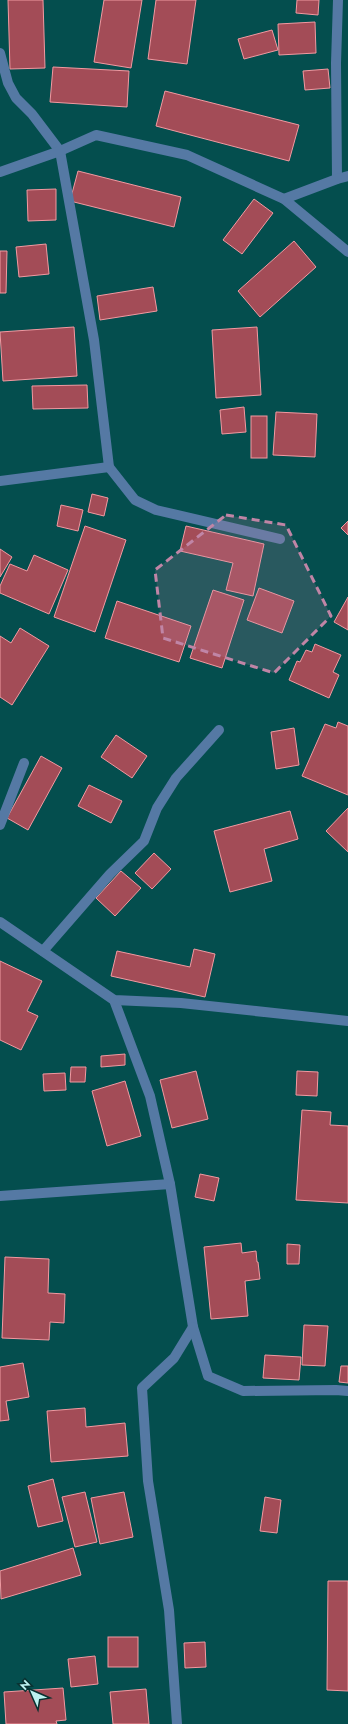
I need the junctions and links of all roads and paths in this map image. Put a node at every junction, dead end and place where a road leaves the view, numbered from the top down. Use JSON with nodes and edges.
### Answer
{"nodes":[{"id":1,"x":338,"y":0,"type":"edge"},
{"id":2,"x":0,"y":53,"type":"edge"},
{"id":3,"x":60,"y":151,"type":"junction"},
{"id":4,"x":0,"y":172,"type":"edge"},
{"id":5,"x":348,"y":176,"type":"edge"},
{"id":6,"x":337,"y":179,"type":"junction"},
{"id":7,"x":284,"y":199,"type":"junction"},
{"id":8,"x":348,"y":252,"type":"edge"},
{"id":9,"x":109,"y":467,"type":"junction"},
{"id":10,"x":0,"y":481,"type":"edge"},
{"id":11,"x":280,"y":539,"type":"dead end"},
{"id":12,"x":219,"y":730,"type":"dead end"},
{"id":13,"x":24,"y":763,"type":"dead end"},
{"id":14,"x":0,"y":825,"type":"edge"},
{"id":15,"x":0,"y":922,"type":"edge"},
{"id":16,"x":42,"y":951,"type":"junction"},
{"id":17,"x":114,"y":1000,"type":"junction"},
{"id":18,"x":348,"y":1021,"type":"edge"},
{"id":19,"x":170,"y":1184,"type":"junction"},
{"id":20,"x":0,"y":1196,"type":"edge"},
{"id":21,"x":193,"y":1327,"type":"junction"},
{"id":22,"x":348,"y":1391,"type":"edge"},
{"id":23,"x":177,"y":1724,"type":"edge"}],
"edges":[{"from":1,"to":6,"type":"street"},
{"from":2,"to":3,"type":"street"},
{"from":3,"to":4,"type":"street"},
{"from":3,"to":7,"type":"street"},
{"from":3,"to":9,"type":"street"},
{"from":5,"to":6,"type":"street"},
{"from":6,"to":7,"type":"street"},
{"from":7,"to":8,"type":"street"},
{"from":9,"to":10,"type":"street"},
{"from":9,"to":11,"type":"street"},
{"from":12,"to":16,"type":"street"},
{"from":13,"to":14,"type":"street"},
{"from":15,"to":16,"type":"street"},
{"from":16,"to":17,"type":"street"},
{"from":17,"to":18,"type":"street"},
{"from":17,"to":19,"type":"street"},
{"from":19,"to":20,"type":"street"},
{"from":19,"to":21,"type":"street"},
{"from":21,"to":22,"type":"street"},
{"from":21,"to":23,"type":"street"}]}
